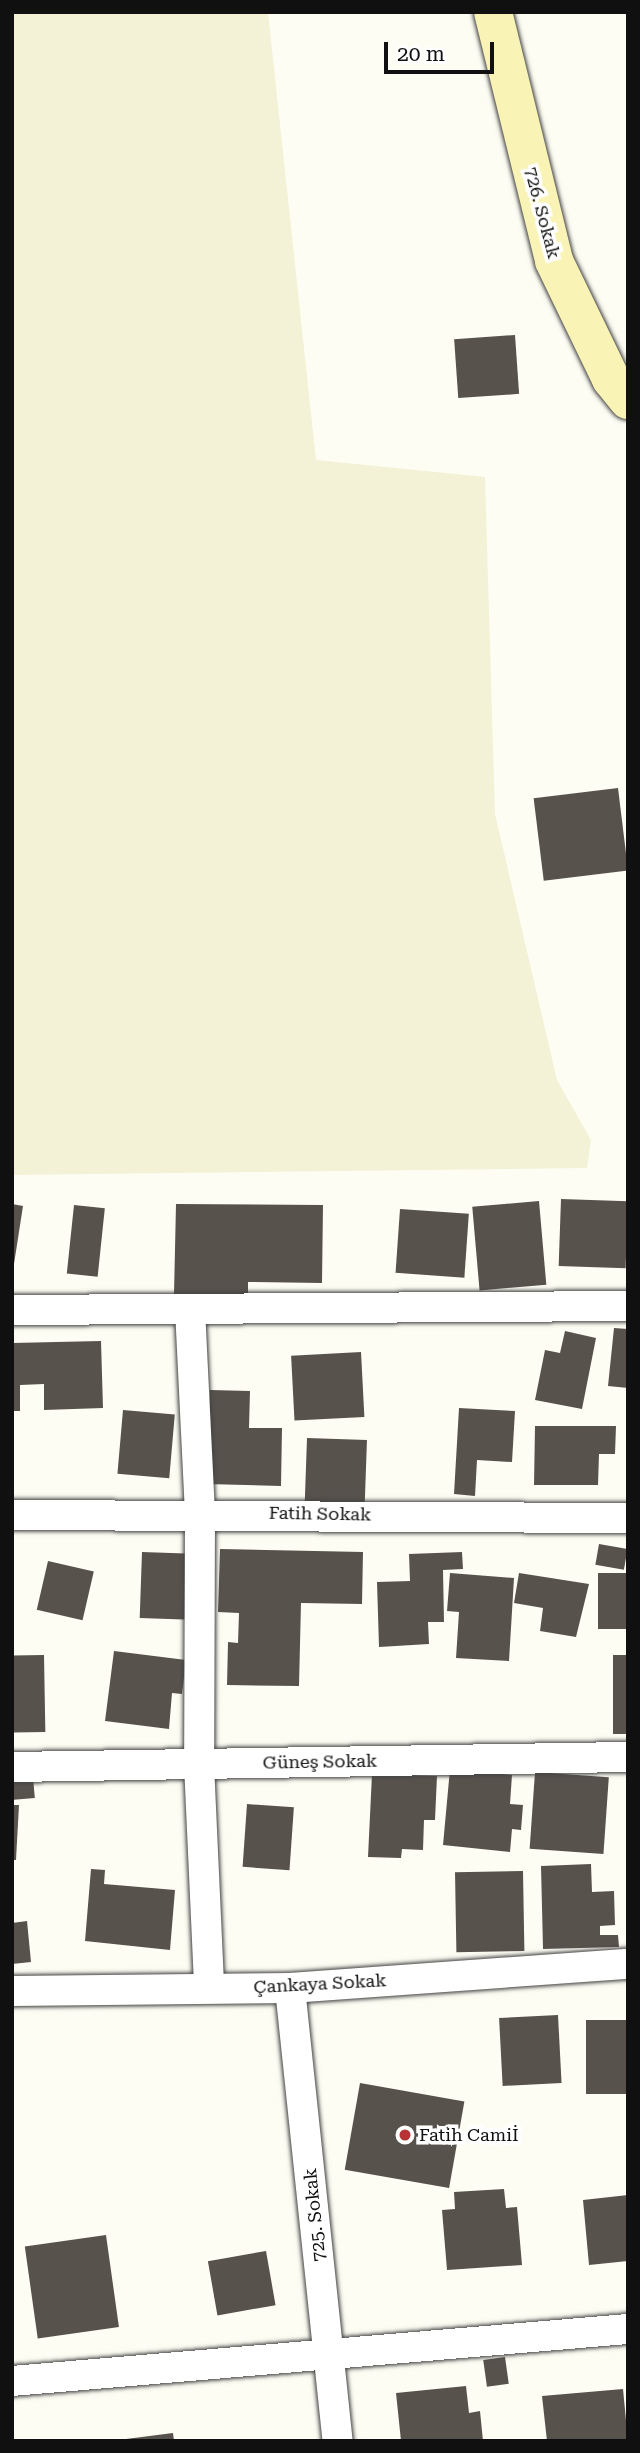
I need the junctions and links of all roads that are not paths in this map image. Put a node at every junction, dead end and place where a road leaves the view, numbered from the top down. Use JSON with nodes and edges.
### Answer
{"nodes":[{"id":1,"x":493,"y":12,"type":"edge"},
{"id":2,"x":628,"y":400,"type":"edge"},
{"id":3,"x":628,"y":1306,"type":"edge"},
{"id":4,"x":190,"y":1309,"type":"junction"},
{"id":5,"x":12,"y":1310,"type":"edge"},
{"id":6,"x":201,"y":1513,"type":"junction"},
{"id":7,"x":12,"y":1516,"type":"edge"},
{"id":8,"x":628,"y":1518,"type":"edge"},
{"id":9,"x":628,"y":1758,"type":"edge"},
{"id":10,"x":199,"y":1764,"type":"junction"},
{"id":11,"x":12,"y":1767,"type":"edge"},
{"id":12,"x":628,"y":1964,"type":"edge"},
{"id":13,"x":209,"y":1987,"type":"junction"},
{"id":14,"x":290,"y":1989,"type":"junction"},
{"id":15,"x":12,"y":1991,"type":"edge"},
{"id":16,"x":628,"y":2329,"type":"edge"},
{"id":17,"x":330,"y":2350,"type":"junction"},
{"id":18,"x":12,"y":2381,"type":"edge"},
{"id":19,"x":338,"y":2441,"type":"edge"}],
"edges":[{"from":1,"to":2,"type":"street","name":"726. Sokak"},
{"from":3,"to":4,"type":"street"},
{"from":4,"to":5,"type":"street"},
{"from":4,"to":6,"type":"street"},
{"from":6,"to":7,"type":"street","name":"Fatih Sokak"},
{"from":6,"to":8,"type":"street","name":"Fatih Sokak"},
{"from":6,"to":10,"type":"street"},
{"from":9,"to":10,"type":"street","name":"Güneş Sokak"},
{"from":10,"to":11,"type":"street","name":"Güneş Sokak"},
{"from":10,"to":13,"type":"street"},
{"from":12,"to":14,"type":"street","name":"Çankaya Sokak"},
{"from":13,"to":14,"type":"street","name":"Çankaya Sokak"},
{"from":13,"to":15,"type":"street","name":"Çankaya Sokak"},
{"from":14,"to":17,"type":"street","name":"725. Sokak"},
{"from":16,"to":17,"type":"street"},
{"from":17,"to":18,"type":"street"},
{"from":17,"to":19,"type":"street","name":"725. Sokak"}]}
